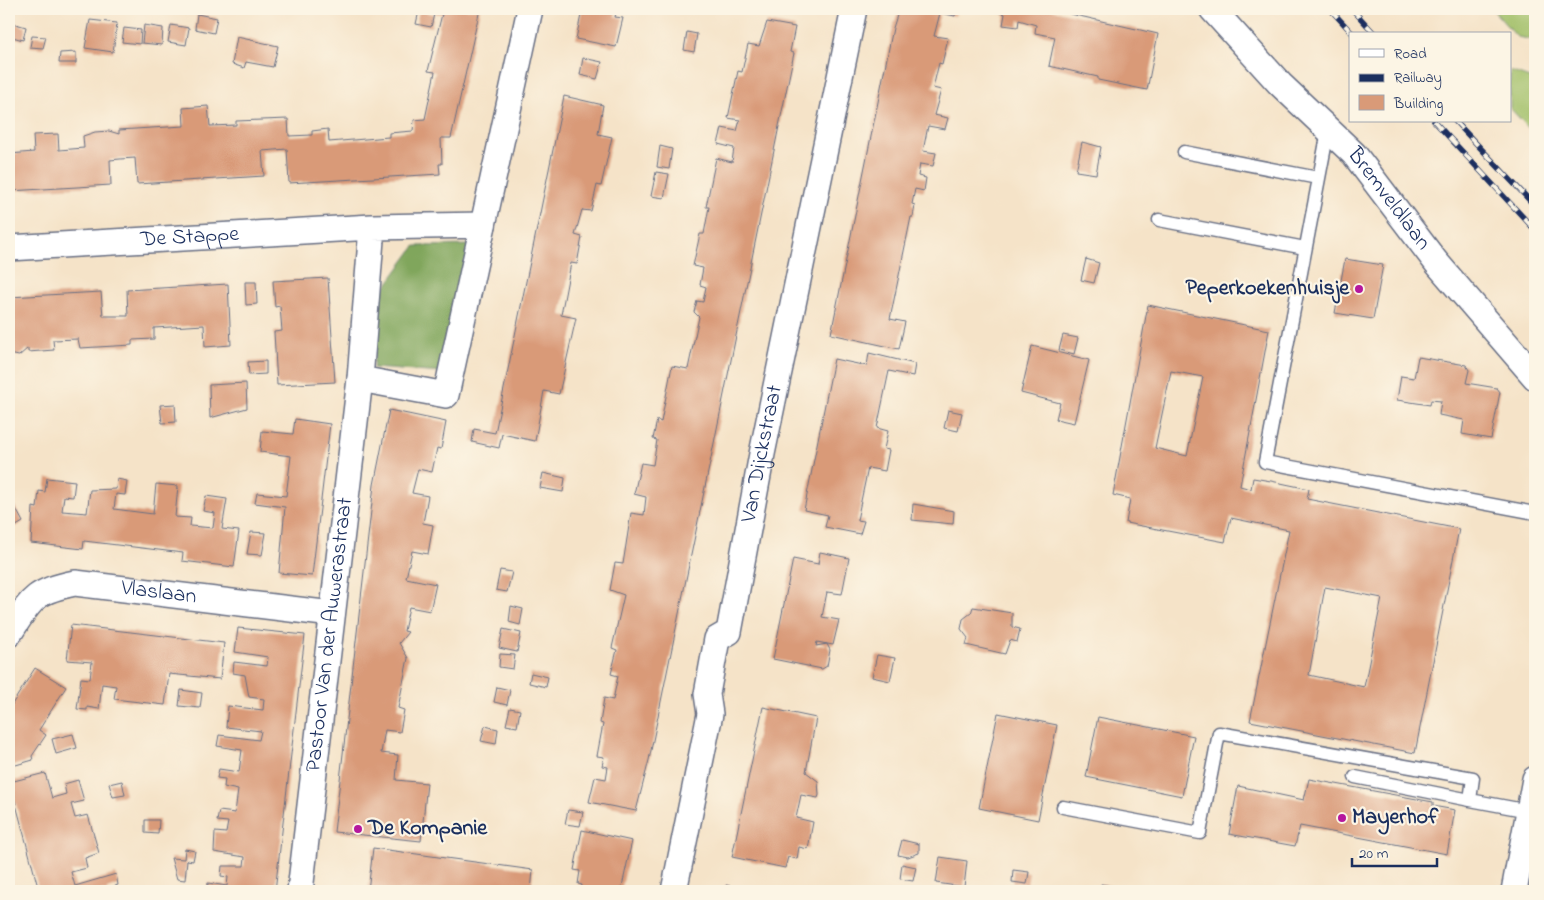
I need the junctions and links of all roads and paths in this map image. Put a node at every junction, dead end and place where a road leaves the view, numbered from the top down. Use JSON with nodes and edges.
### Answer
{"nodes":[{"id":1,"x":530,"y":9,"type":"edge"},
{"id":2,"x":854,"y":9,"type":"edge"},
{"id":3,"x":1212,"y":9,"type":"edge"},
{"id":4,"x":1328,"y":131,"type":"junction"},
{"id":5,"x":1184,"y":152,"type":"dead end"},
{"id":6,"x":1318,"y":178,"type":"junction"},
{"id":7,"x":1158,"y":220,"type":"dead end"},
{"id":8,"x":483,"y":225,"type":"junction"},
{"id":9,"x":372,"y":227,"type":"junction"},
{"id":10,"x":9,"y":248,"type":"edge"},
{"id":11,"x":1305,"y":248,"type":"junction"},
{"id":12,"x":1535,"y":377,"type":"edge"},
{"id":13,"x":360,"y":379,"type":"junction"},
{"id":14,"x":1535,"y":513,"type":"edge"},
{"id":15,"x":332,"y":614,"type":"junction"},
{"id":16,"x":9,"y":634,"type":"edge"},
{"id":17,"x":1355,"y":777,"type":"dead end"},
{"id":18,"x":1535,"y":779,"type":"edge"},
{"id":19,"x":1470,"y":800,"type":"junction"},
{"id":20,"x":1063,"y":807,"type":"dead end"},
{"id":21,"x":1529,"y":811,"type":"junction"},
{"id":22,"x":300,"y":891,"type":"edge"},
{"id":23,"x":674,"y":891,"type":"edge"},
{"id":24,"x":1514,"y":891,"type":"edge"}],
"edges":[{"from":1,"to":8,"type":"street"},
{"from":2,"to":23,"type":"street","name":"Van Dijckstraat"},
{"from":3,"to":4,"type":"street","name":"Bremveldlaan"},
{"from":4,"to":6,"type":"lane"},
{"from":4,"to":12,"type":"street","name":"Bremveldlaan"},
{"from":5,"to":6,"type":"lane"},
{"from":6,"to":11,"type":"lane"},
{"from":7,"to":11,"type":"lane"},
{"from":8,"to":9,"type":"street"},
{"from":8,"to":13,"type":"street"},
{"from":9,"to":10,"type":"street","name":"De Stappe"},
{"from":9,"to":13,"type":"street","name":"Pastoor Van der Auwerastraat"},
{"from":11,"to":14,"type":"lane"},
{"from":13,"to":15,"type":"street","name":"Pastoor Van der Auwerastraat"},
{"from":15,"to":16,"type":"street","name":"Vlaslaan"},
{"from":15,"to":22,"type":"street","name":"Pastoor Van der Auwerastraat"},
{"from":17,"to":19,"type":"lane"},
{"from":18,"to":21,"type":"street"},
{"from":19,"to":20,"type":"lane"},
{"from":19,"to":21,"type":"lane"},
{"from":21,"to":24,"type":"street"}]}
